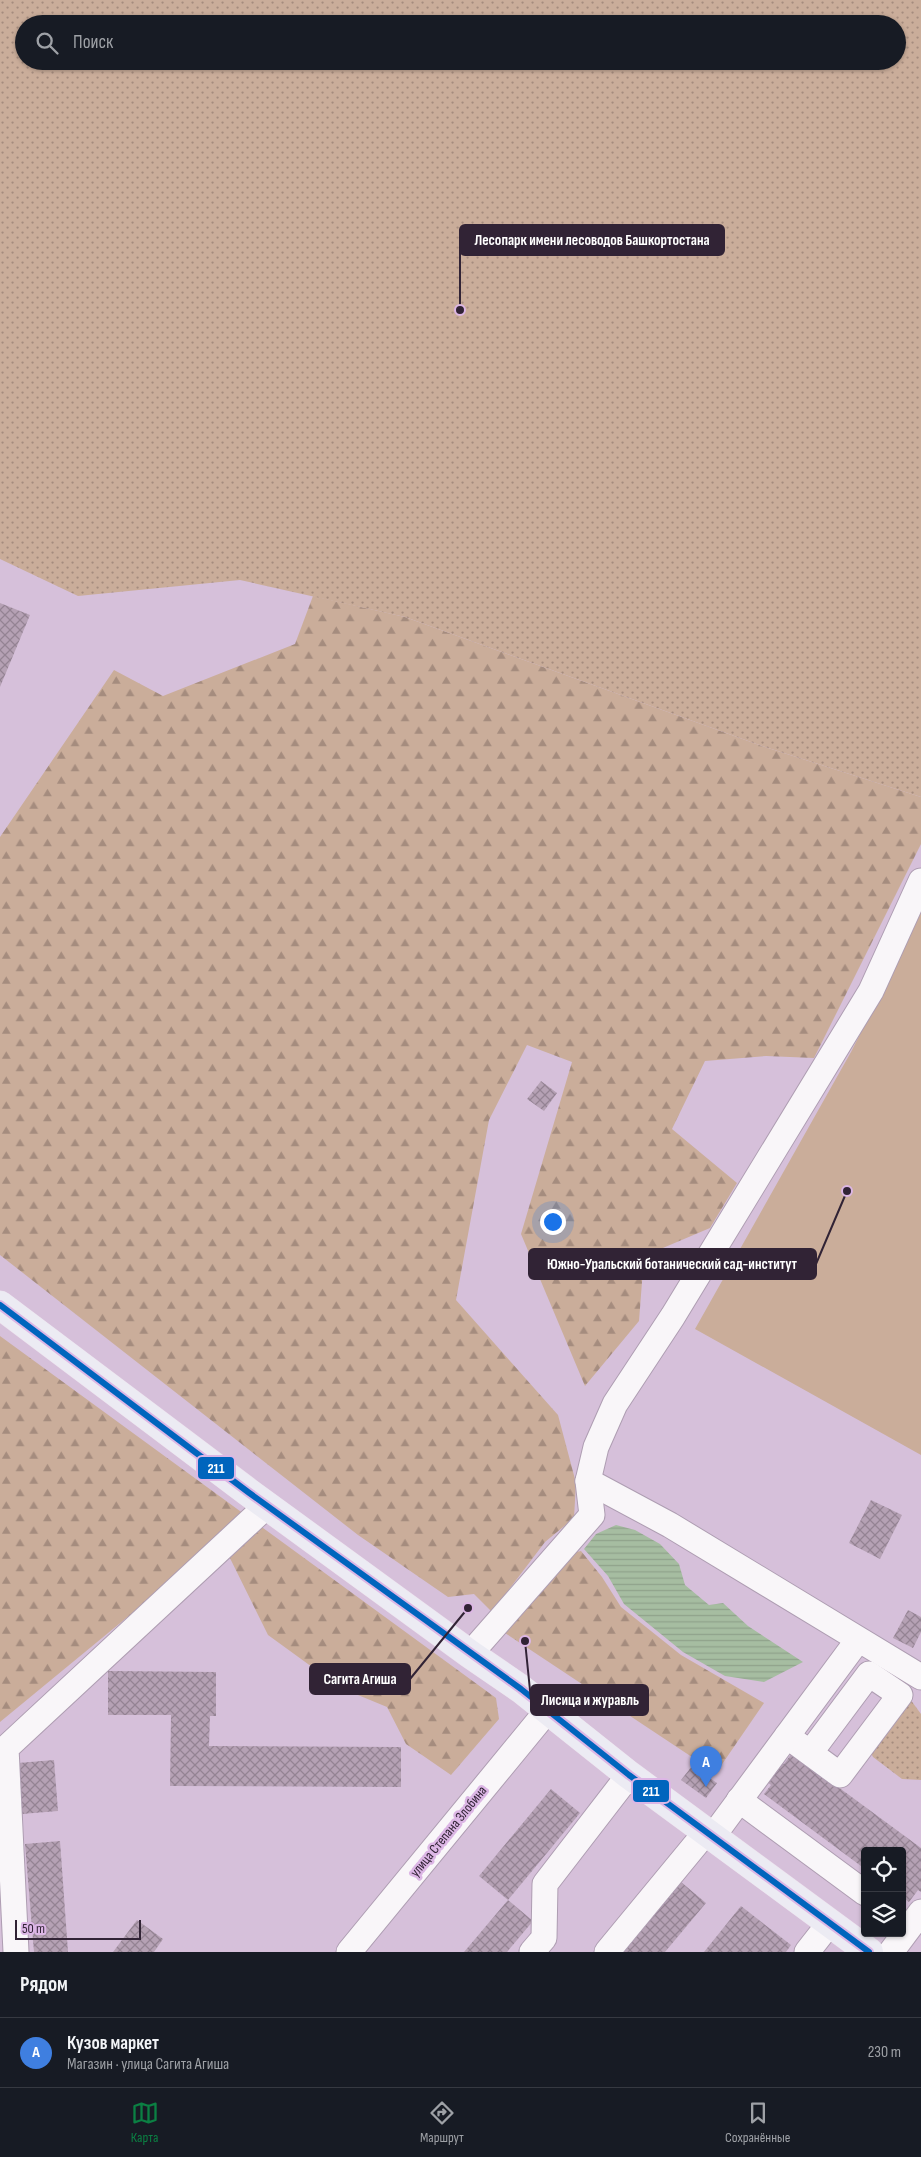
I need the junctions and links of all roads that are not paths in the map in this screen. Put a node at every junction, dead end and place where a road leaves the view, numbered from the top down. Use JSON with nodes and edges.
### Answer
{"nodes":[{"id":1,"x":921,"y":881,"type":"edge"},
{"id":2,"x":0,"y":1305,"type":"edge"},
{"id":3,"x":588,"y":1481,"type":"junction"},
{"id":4,"x":259,"y":1513,"type":"dead end"},
{"id":5,"x":858,"y":1640,"type":"junction"},
{"id":6,"x":470,"y":1654,"type":"junction"},
{"id":7,"x":921,"y":1677,"type":"edge"},
{"id":8,"x":547,"y":1711,"type":"junction"},
{"id":9,"x":787,"y":1736,"type":"junction"},
{"id":10,"x":810,"y":1753,"type":"dead end"},
{"id":11,"x":628,"y":1775,"type":"junction"},
{"id":12,"x":739,"y":1800,"type":"junction"},
{"id":13,"x":709,"y":1834,"type":"junction"},
{"id":14,"x":864,"y":1892,"type":"edge"},
{"id":15,"x":911,"y":1920,"type":"edge"},
{"id":16,"x":829,"y":1924,"type":"junction"},
{"id":17,"x":545,"y":1947,"type":"edge"},
{"id":18,"x":16,"y":1952,"type":"edge"},
{"id":19,"x":350,"y":1952,"type":"edge"},
{"id":20,"x":607,"y":1952,"type":"edge"},
{"id":21,"x":808,"y":1952,"type":"edge"},
{"id":22,"x":869,"y":1952,"type":"edge"},
{"id":23,"x":891,"y":1952,"type":"edge"}],
"edges":[{"from":1,"to":3,"type":"street"},
{"from":2,"to":6,"type":"main road"},
{"from":3,"to":5,"type":"street"},
{"from":3,"to":6,"type":"street"},
{"from":4,"to":18,"type":"street"},
{"from":5,"to":7,"type":"street"},
{"from":5,"to":9,"type":"street"},
{"from":6,"to":8,"type":"main road"},
{"from":8,"to":11,"type":"main road"},
{"from":8,"to":19,"type":"street","name":"улица Степана Злобина"},
{"from":9,"to":10,"type":"street"},
{"from":9,"to":12,"type":"street"},
{"from":11,"to":13,"type":"main road"},
{"from":11,"to":17,"type":"street"},
{"from":12,"to":13,"type":"street"},
{"from":12,"to":14,"type":"street"},
{"from":13,"to":16,"type":"main road"},
{"from":13,"to":20,"type":"street"},
{"from":15,"to":23,"type":"street"},
{"from":16,"to":21,"type":"street"},
{"from":16,"to":22,"type":"main road"}]}
